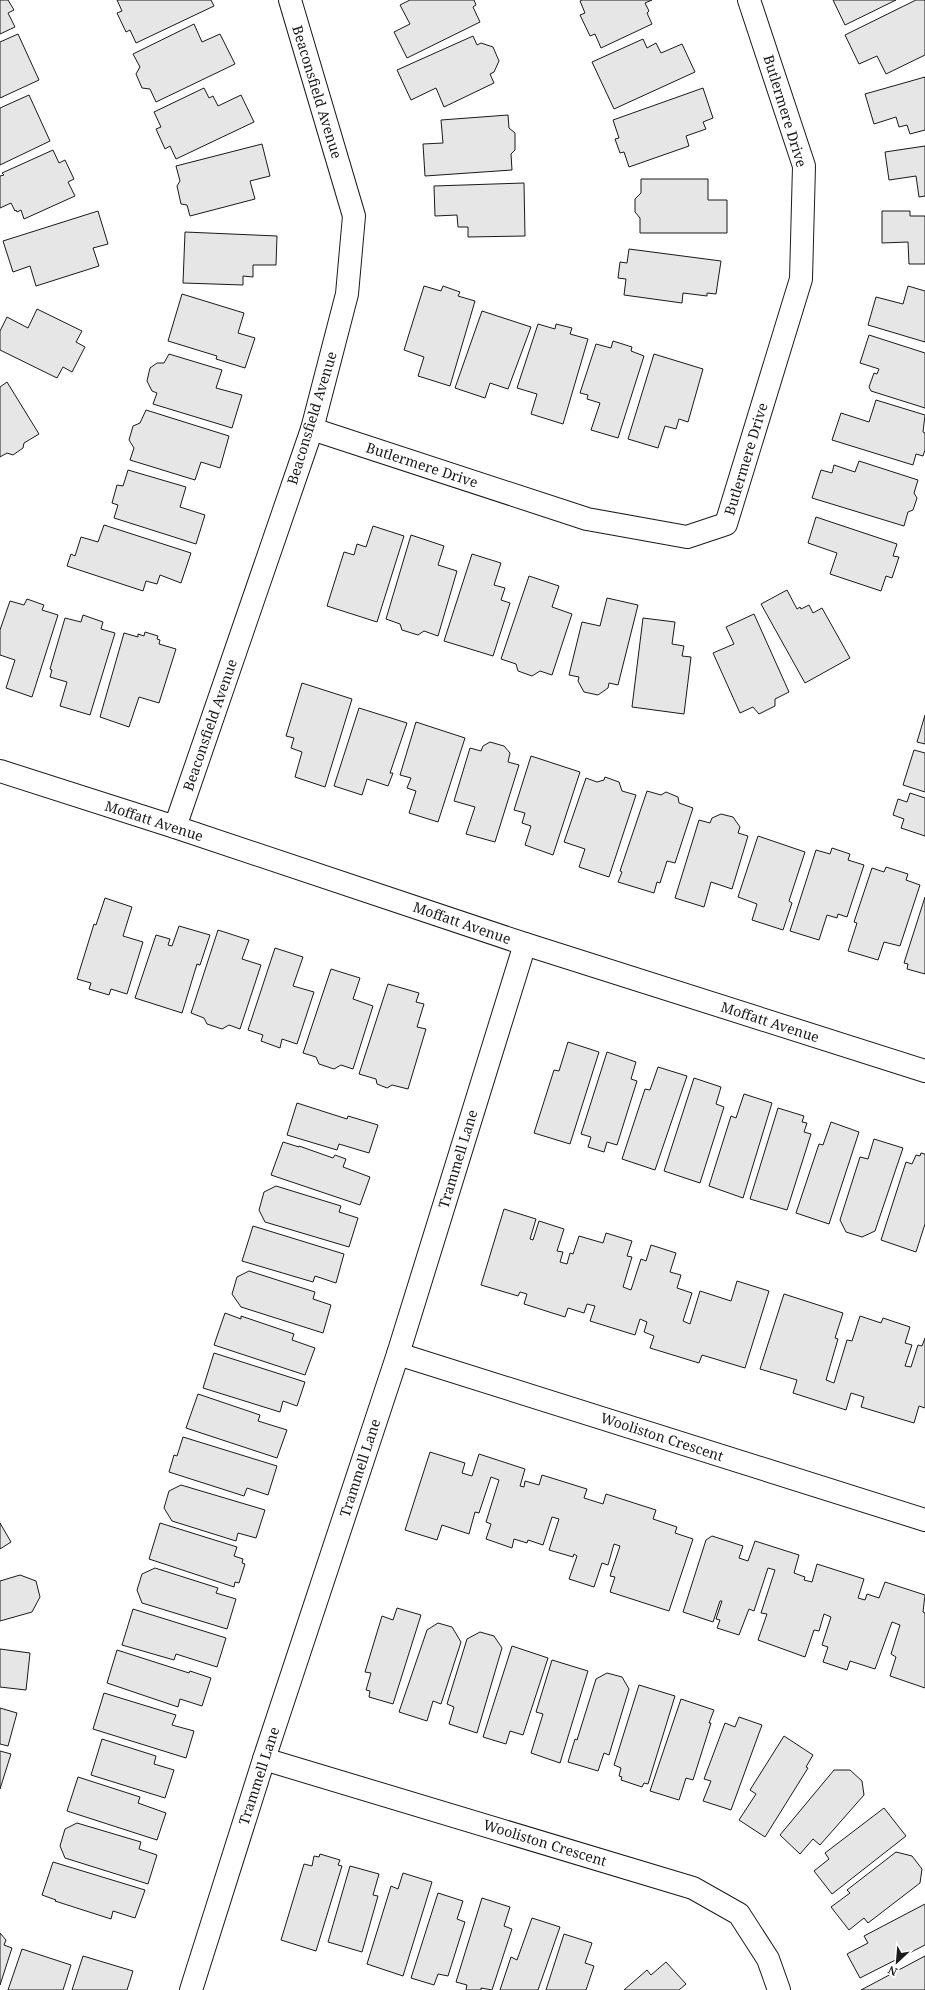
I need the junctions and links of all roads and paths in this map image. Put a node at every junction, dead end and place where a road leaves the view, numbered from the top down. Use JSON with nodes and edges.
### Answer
{"nodes":[{"id":1,"x":290,"y":0,"type":"edge"},
{"id":2,"x":750,"y":0,"type":"edge"},
{"id":3,"x":312,"y":429,"type":"junction"},
{"id":4,"x":0,"y":771,"type":"edge"},
{"id":5,"x":175,"y":827,"type":"junction"},
{"id":6,"x":525,"y":944,"type":"junction"},
{"id":7,"x":925,"y":1071,"type":"edge"},
{"id":8,"x":398,"y":1354,"type":"junction"},
{"id":9,"x":925,"y":1520,"type":"edge"},
{"id":10,"x":264,"y":1759,"type":"junction"},
{"id":11,"x":191,"y":1990,"type":"edge"},
{"id":12,"x":779,"y":1990,"type":"edge"}],
"edges":[{"from":1,"to":3,"type":"street","name":"Beaconsfield Avenue"},
{"from":2,"to":3,"type":"street","name":"Butlermere Drive"},
{"from":3,"to":5,"type":"street","name":"Beaconsfield Avenue"},
{"from":4,"to":5,"type":"street","name":"Moffatt Avenue"},
{"from":5,"to":6,"type":"street","name":"Moffatt Avenue"},
{"from":6,"to":7,"type":"street","name":"Moffatt Avenue"},
{"from":6,"to":8,"type":"street","name":"Trammell Lane"},
{"from":8,"to":9,"type":"street","name":"Wooliston Crescent"},
{"from":8,"to":10,"type":"street","name":"Trammell Lane"},
{"from":10,"to":11,"type":"street","name":"Trammell Lane"},
{"from":10,"to":12,"type":"street","name":"Wooliston Crescent"}]}
